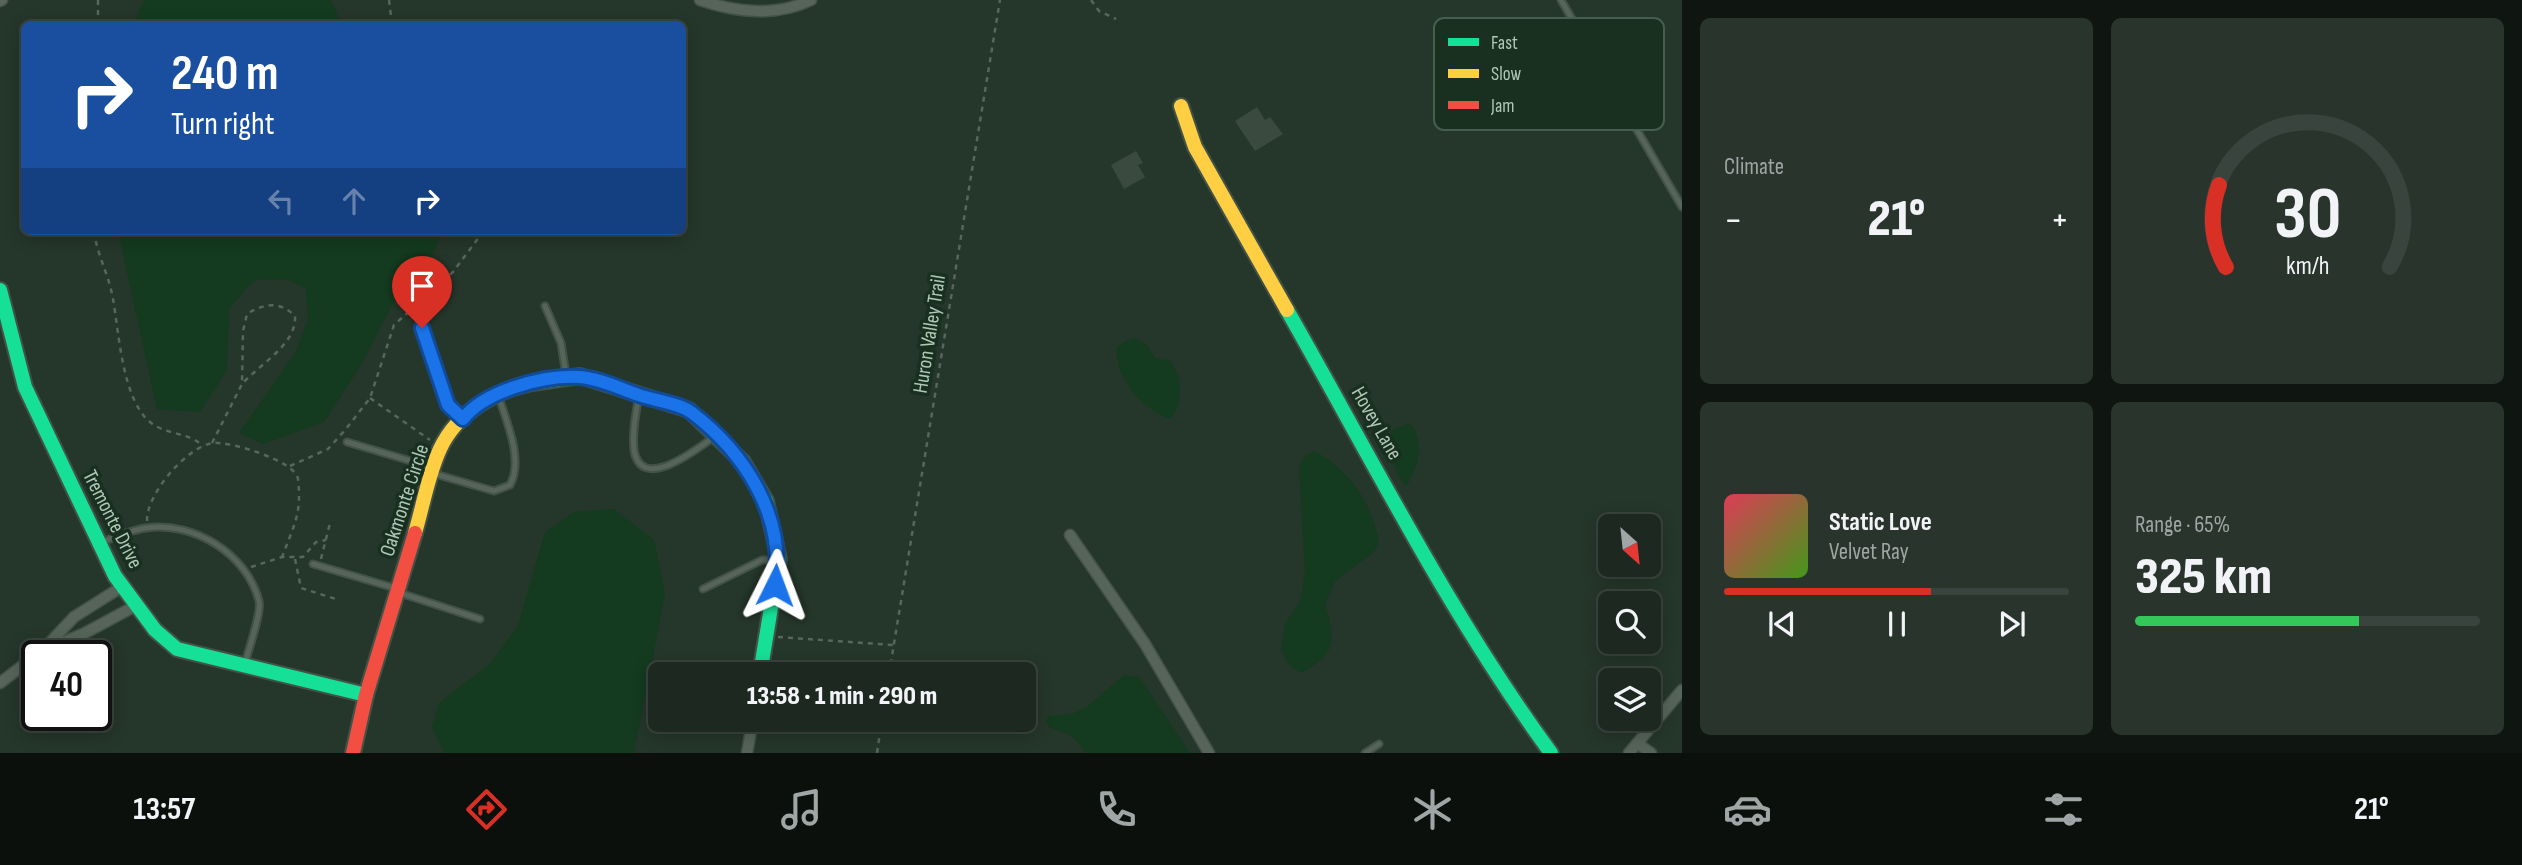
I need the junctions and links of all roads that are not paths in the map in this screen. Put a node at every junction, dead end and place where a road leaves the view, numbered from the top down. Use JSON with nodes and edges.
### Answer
{"nodes":[{"id":1,"x":700,"y":0,"type":"edge"},
{"id":2,"x":811,"y":0,"type":"edge"},
{"id":3,"x":1561,"y":0,"type":"edge"},
{"id":4,"x":1572,"y":18,"type":"edge"},
{"id":5,"x":1181,"y":106,"type":"dead end"},
{"id":6,"x":1637,"y":130,"type":"edge"},
{"id":7,"x":1682,"y":206,"type":"edge"},
{"id":8,"x":0,"y":290,"type":"edge"},
{"id":9,"x":545,"y":306,"type":"dead end"},
{"id":10,"x":422,"y":328,"type":"dead end"},
{"id":11,"x":566,"y":378,"type":"junction"},
{"id":12,"x":498,"y":395,"type":"junction"},
{"id":13,"x":639,"y":395,"type":"junction"},
{"id":14,"x":463,"y":419,"type":"junction"},
{"id":15,"x":715,"y":436,"type":"junction"},
{"id":16,"x":347,"y":442,"type":"dead end"},
{"id":17,"x":433,"y":470,"type":"junction"},
{"id":18,"x":1070,"y":535,"type":"dead end"},
{"id":19,"x":99,"y":543,"type":"junction"},
{"id":20,"x":779,"y":559,"type":"junction"},
{"id":21,"x":316,"y":565,"type":"road end"},
{"id":22,"x":123,"y":586,"type":"junction"},
{"id":23,"x":703,"y":589,"type":"dead end"},
{"id":24,"x":397,"y":590,"type":"junction"},
{"id":25,"x":137,"y":605,"type":"junction"},
{"id":26,"x":480,"y":619,"type":"dead end"},
{"id":27,"x":52,"y":640,"type":"edge"},
{"id":28,"x":68,"y":640,"type":"edge"},
{"id":29,"x":762,"y":662,"type":"edge"},
{"id":30,"x":21,"y":666,"type":"edge"},
{"id":31,"x":244,"y":667,"type":"junction"},
{"id":32,"x":1,"y":680,"type":"edge"},
{"id":33,"x":1682,"y":690,"type":"edge"},
{"id":34,"x":366,"y":695,"type":"junction"},
{"id":35,"x":751,"y":732,"type":"edge"},
{"id":36,"x":1637,"y":743,"type":"junction"},
{"id":37,"x":1379,"y":744,"type":"dead end"},
{"id":38,"x":353,"y":753,"type":"edge"},
{"id":39,"x":747,"y":753,"type":"edge"},
{"id":40,"x":1209,"y":753,"type":"edge"},
{"id":41,"x":1365,"y":753,"type":"edge"},
{"id":42,"x":1551,"y":753,"type":"edge"},
{"id":43,"x":1629,"y":753,"type":"edge"},
{"id":44,"x":1651,"y":753,"type":"edge"}],
"edges":[{"from":1,"to":2,"type":"street"},
{"from":3,"to":4,"type":"lane"},
{"from":5,"to":42,"type":"street","name":"Hovey Lane"},
{"from":6,"to":7,"type":"lane"},
{"from":8,"to":19,"type":"street","name":"Tremonte Drive"},
{"from":9,"to":11,"type":"lane"},
{"from":10,"to":14,"type":"lane"},
{"from":11,"to":12,"type":"street","name":"Oakmonte Circle"},
{"from":11,"to":13,"type":"street","name":"Oakmonte Circle"},
{"from":12,"to":14,"type":"street","name":"Oakmonte Circle"},
{"from":12,"to":17,"type":"lane"},
{"from":13,"to":15,"type":"street","name":"Oakmonte Circle"},
{"from":13,"to":15,"type":"lane"},
{"from":14,"to":17,"type":"street","name":"Oakmonte Circle"},
{"from":15,"to":20,"type":"street","name":"Oakmonte Circle"},
{"from":16,"to":17,"type":"lane"},
{"from":17,"to":24,"type":"street","name":"Oakmonte Circle"},
{"from":18,"to":40,"type":"street"},
{"from":19,"to":22,"type":"street","name":"Tremonte Drive"},
{"from":19,"to":31,"type":"lane"},
{"from":20,"to":23,"type":"lane"},
{"from":20,"to":29,"type":"street","name":"Oakmonte Circle"},
{"from":21,"to":24,"type":"lane"},
{"from":22,"to":25,"type":"street","name":"Tremonte Drive"},
{"from":22,"to":27,"type":"street"},
{"from":24,"to":26,"type":"lane"},
{"from":24,"to":34,"type":"street","name":"Oakmonte Circle"},
{"from":25,"to":28,"type":"street"},
{"from":25,"to":31,"type":"street","name":"Tremonte Drive"},
{"from":30,"to":32,"type":"street"},
{"from":31,"to":34,"type":"street","name":"Tremonte Drive"},
{"from":33,"to":36,"type":"street"},
{"from":34,"to":38,"type":"street","name":"Oakmonte Circle"},
{"from":35,"to":39,"type":"street"},
{"from":36,"to":43,"type":"street"},
{"from":36,"to":44,"type":"street"},
{"from":37,"to":41,"type":"lane"}]}
